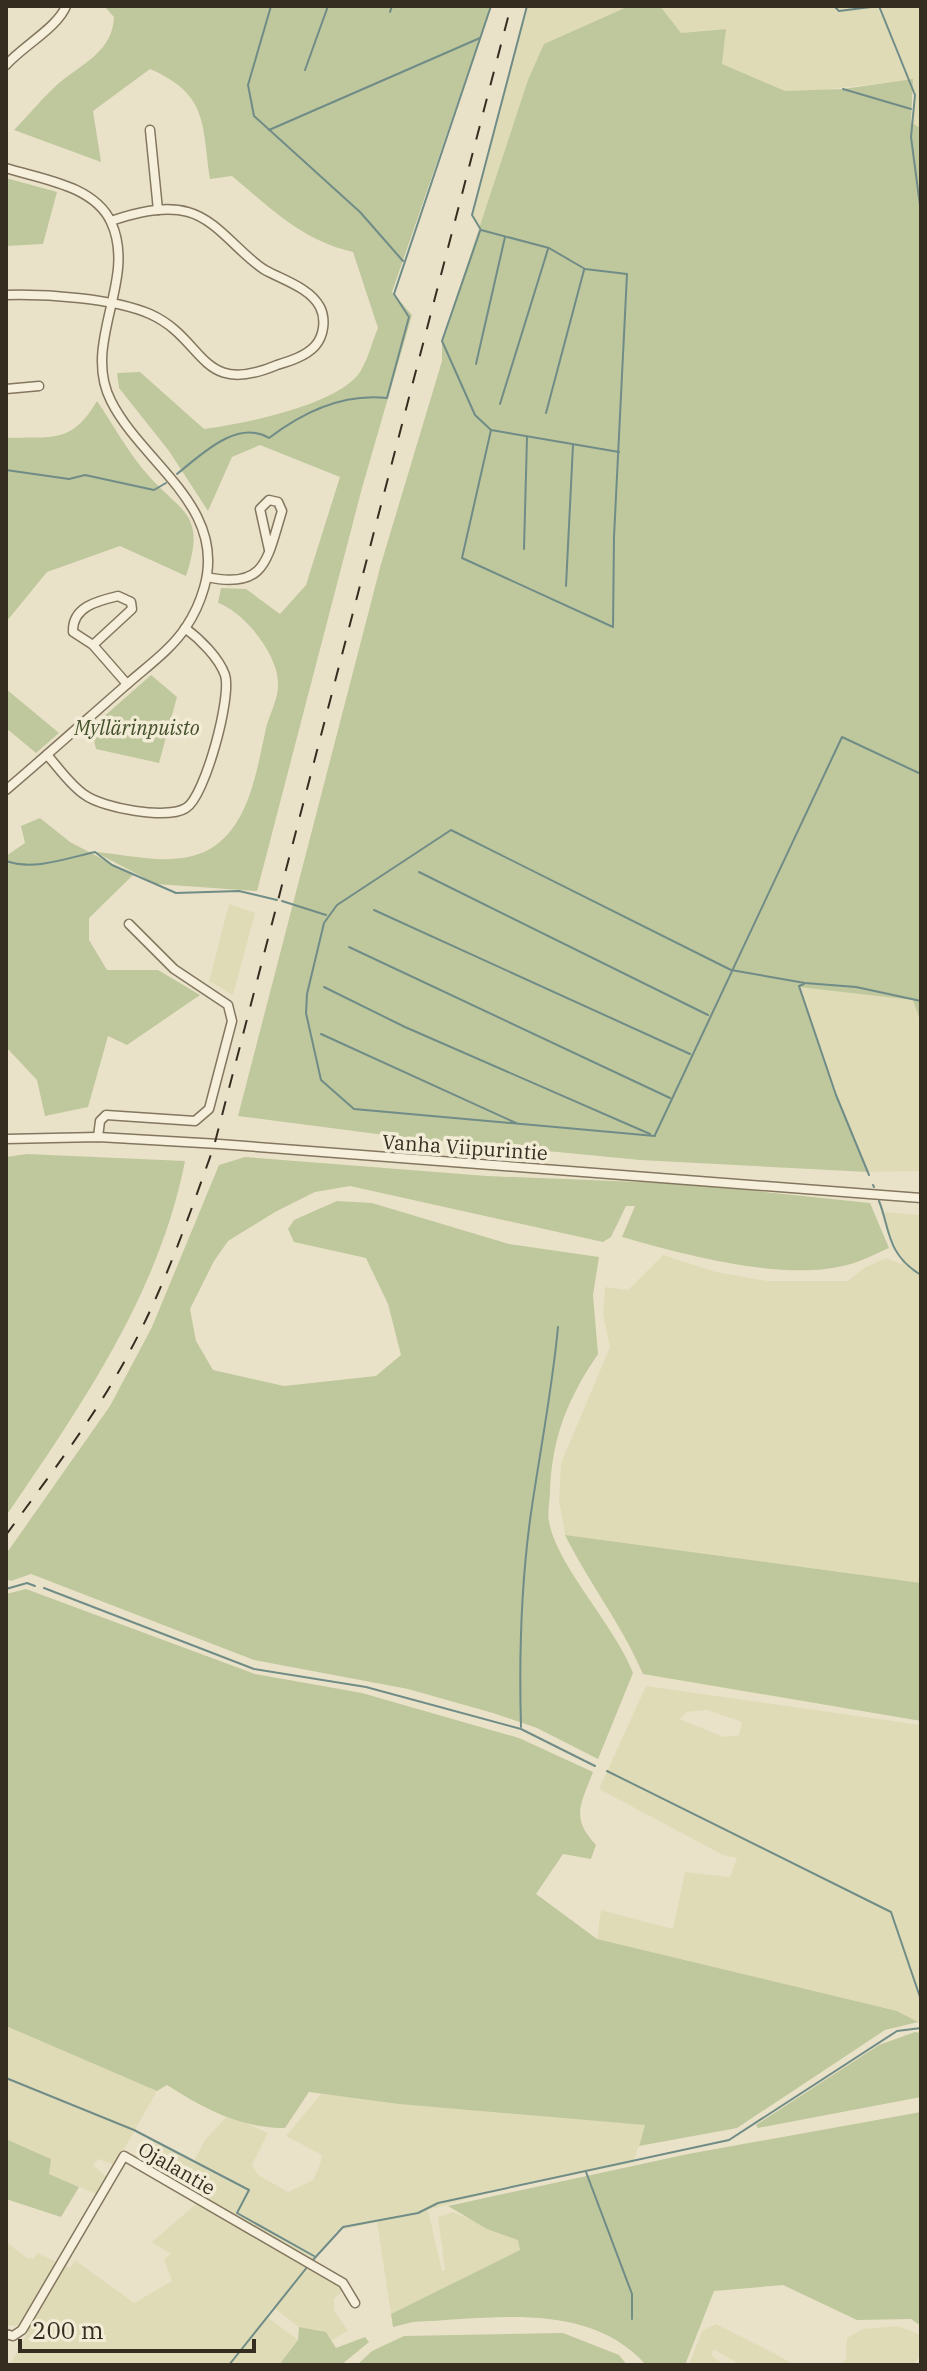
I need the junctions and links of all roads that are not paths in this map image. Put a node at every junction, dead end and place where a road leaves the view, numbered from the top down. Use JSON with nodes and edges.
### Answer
{"nodes":[{"id":1,"x":66,"y":6,"type":"edge"},
{"id":2,"x":6,"y":65,"type":"edge"},
{"id":3,"x":150,"y":130,"type":"dead end"},
{"id":4,"x":6,"y":168,"type":"edge"},
{"id":5,"x":158,"y":210,"type":"junction"},
{"id":6,"x":111,"y":221,"type":"junction"},
{"id":7,"x":6,"y":295,"type":"edge"},
{"id":8,"x":109,"y":305,"type":"junction"},
{"id":9,"x":39,"y":386,"type":"dead end"},
{"id":10,"x":6,"y":389,"type":"edge"},
{"id":11,"x":269,"y":550,"type":"junction"},
{"id":12,"x":207,"y":577,"type":"junction"},
{"id":13,"x":185,"y":628,"type":"junction"},
{"id":14,"x":93,"y":645,"type":"junction"},
{"id":15,"x":127,"y":684,"type":"junction"},
{"id":16,"x":47,"y":755,"type":"junction"},
{"id":17,"x":6,"y":790,"type":"edge"},
{"id":18,"x":129,"y":924,"type":"dead end"},
{"id":19,"x":98,"y":1137,"type":"junction"},
{"id":20,"x":6,"y":1139,"type":"edge"},
{"id":21,"x":921,"y":1198,"type":"edge"},
{"id":22,"x":355,"y":2303,"type":"dead end"},
{"id":23,"x":6,"y":2334,"type":"edge"}],
"edges":[{"from":1,"to":2,"type":"street"},
{"from":3,"to":5,"type":"street"},
{"from":4,"to":6,"type":"street"},
{"from":5,"to":6,"type":"street"},
{"from":5,"to":8,"type":"street"},
{"from":6,"to":8,"type":"street"},
{"from":7,"to":8,"type":"street"},
{"from":8,"to":12,"type":"street"},
{"from":9,"to":10,"type":"street"},
{"from":11,"to":11,"type":"street"},
{"from":11,"to":12,"type":"street"},
{"from":12,"to":13,"type":"street"},
{"from":13,"to":15,"type":"street"},
{"from":13,"to":16,"type":"street"},
{"from":14,"to":14,"type":"street"},
{"from":14,"to":15,"type":"street"},
{"from":15,"to":16,"type":"street"},
{"from":16,"to":17,"type":"street"},
{"from":18,"to":19,"type":"street"},
{"from":19,"to":20,"type":"street","name":"Vanha Viipurintie"},
{"from":19,"to":21,"type":"street","name":"Vanha Viipurintie"},
{"from":22,"to":23,"type":"street","name":"Ojalantie"}]}
